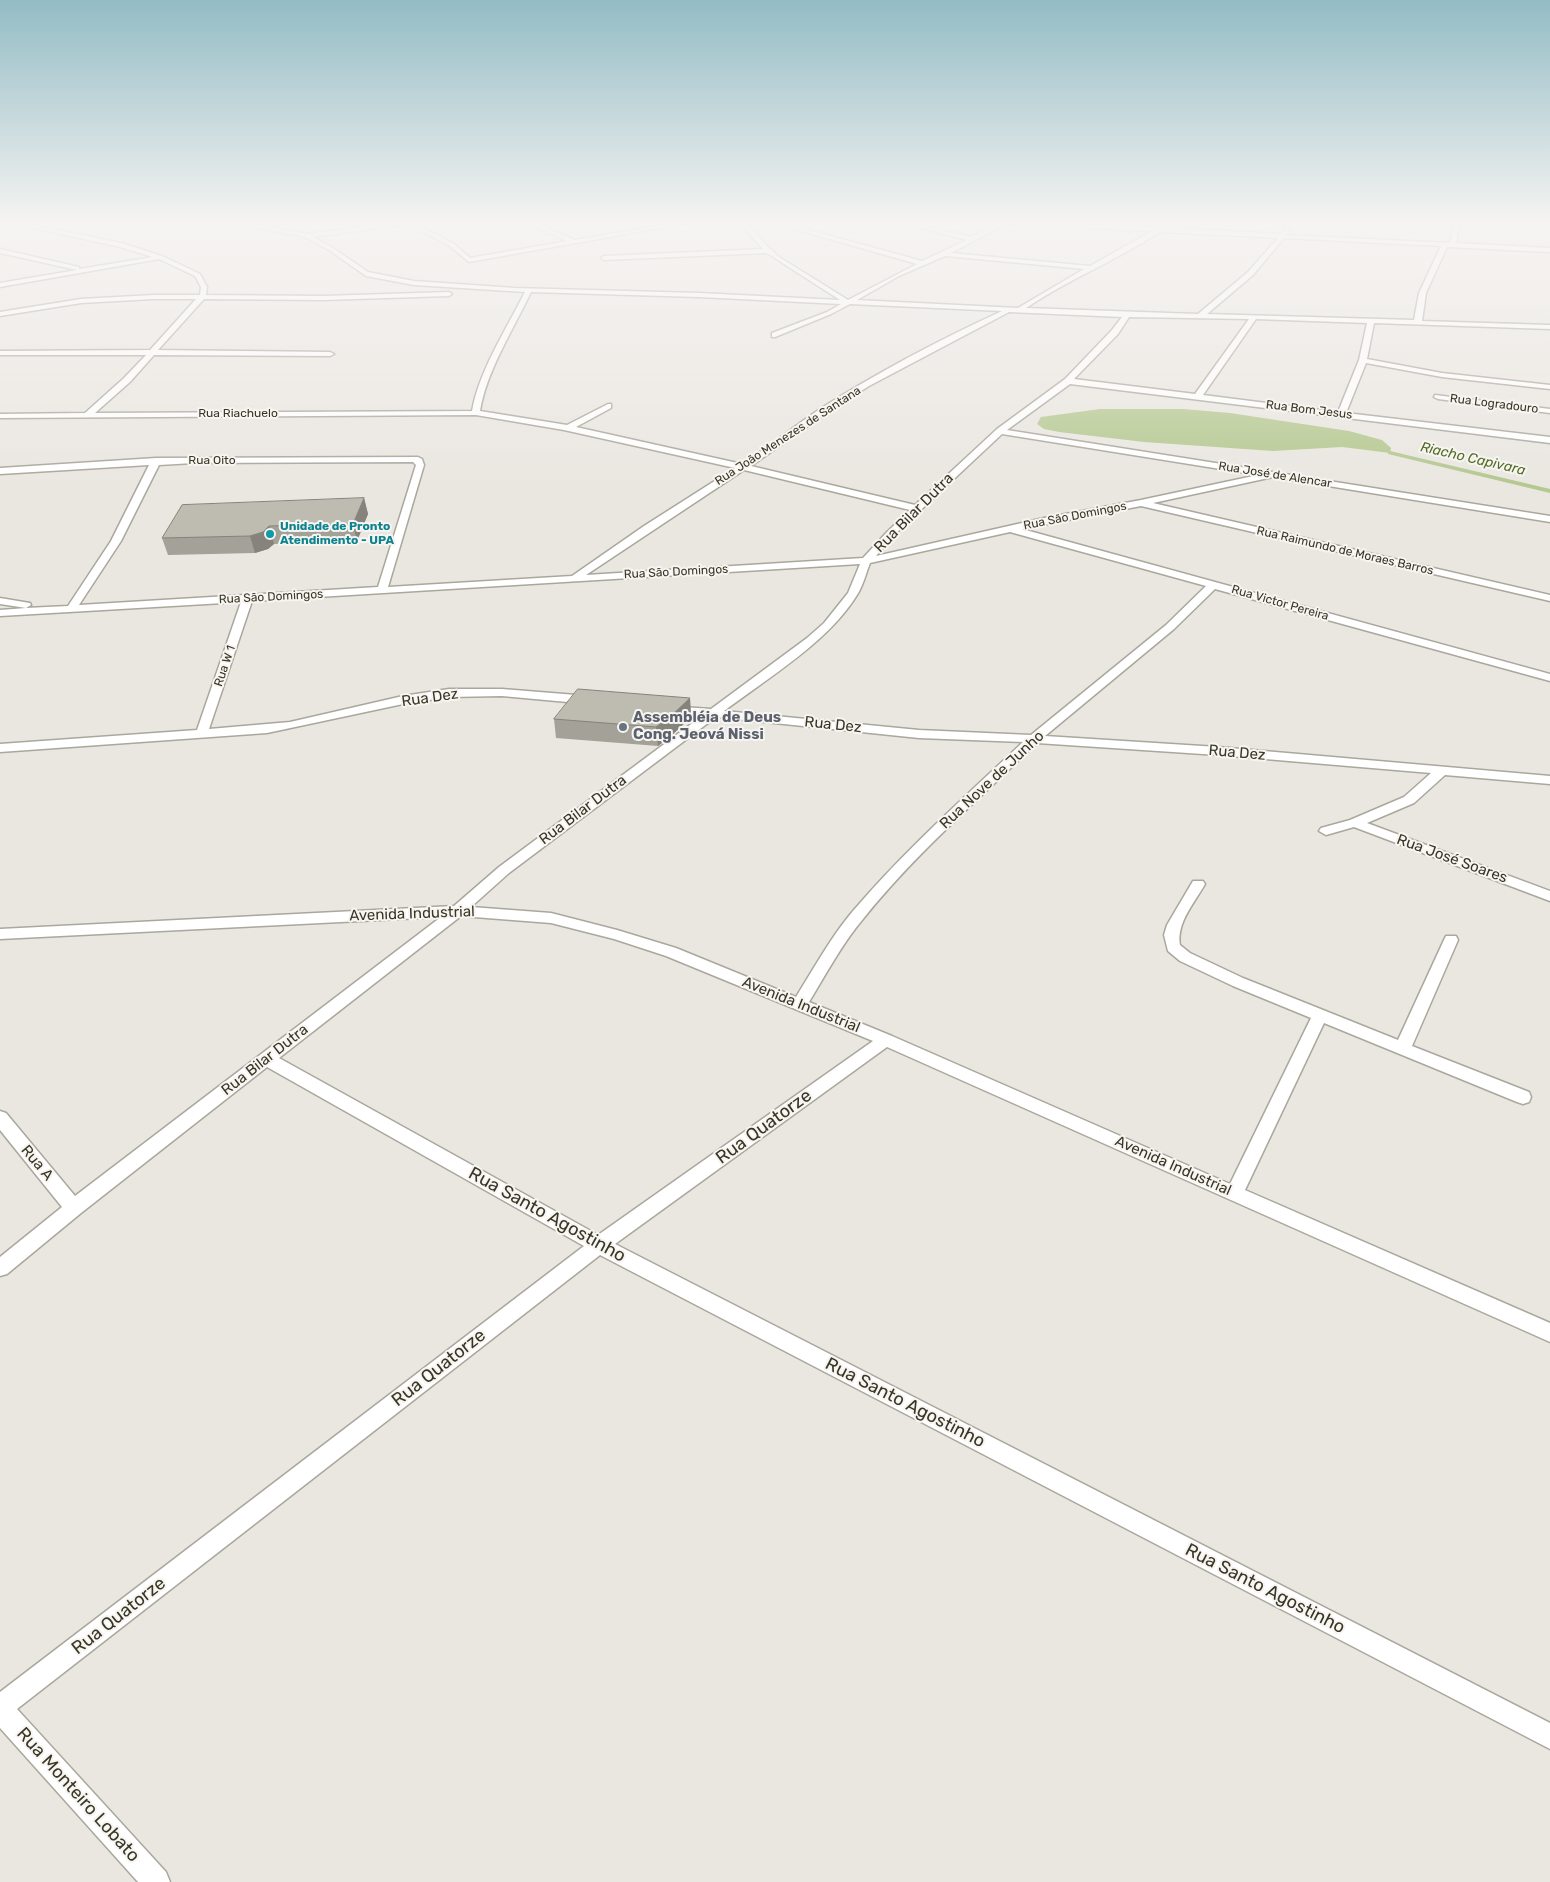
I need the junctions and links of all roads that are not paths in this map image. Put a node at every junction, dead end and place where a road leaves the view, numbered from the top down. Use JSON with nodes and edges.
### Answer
{"nodes":[{"id":1,"x":26,"y":310,"type":"edge"},
{"id":2,"x":191,"y":310,"type":"edge"},
{"id":3,"x":519,"y":310,"type":"edge"},
{"id":4,"x":834,"y":310,"type":"edge"},
{"id":5,"x":1010,"y":310,"type":"edge"},
{"id":6,"x":1014,"y":310,"type":"junction"},
{"id":7,"x":1208,"y":310,"type":"edge"},
{"id":8,"x":1417,"y":310,"type":"edge"},
{"id":9,"x":0,"y":314,"type":"edge"},
{"id":10,"x":1127,"y":315,"type":"junction"},
{"id":11,"x":1200,"y":316,"type":"junction"},
{"id":12,"x":1254,"y":317,"type":"junction"},
{"id":13,"x":1371,"y":322,"type":"junction"},
{"id":14,"x":1418,"y":323,"type":"junction"},
{"id":15,"x":1550,"y":327,"type":"edge"},
{"id":16,"x":775,"y":335,"type":"dead end"},
{"id":17,"x":153,"y":352,"type":"junction"},
{"id":18,"x":0,"y":353,"type":"edge"},
{"id":19,"x":330,"y":354,"type":"dead end"},
{"id":20,"x":1363,"y":360,"type":"junction"},
{"id":21,"x":1068,"y":381,"type":"junction"},
{"id":22,"x":1550,"y":387,"type":"edge"},
{"id":23,"x":1198,"y":396,"type":"junction"},
{"id":24,"x":1438,"y":397,"type":"dead end"},
{"id":25,"x":608,"y":406,"type":"dead end"},
{"id":26,"x":1550,"y":410,"type":"edge"},
{"id":27,"x":476,"y":414,"type":"junction"},
{"id":28,"x":1341,"y":414,"type":"junction"},
{"id":29,"x":88,"y":415,"type":"junction"},
{"id":30,"x":0,"y":416,"type":"edge"},
{"id":31,"x":569,"y":428,"type":"junction"},
{"id":32,"x":1000,"y":431,"type":"junction"},
{"id":33,"x":1550,"y":440,"type":"edge"},
{"id":34,"x":156,"y":461,"type":"junction"},
{"id":35,"x":743,"y":466,"type":"junction"},
{"id":36,"x":0,"y":471,"type":"edge"},
{"id":37,"x":1271,"y":475,"type":"junction"},
{"id":38,"x":1141,"y":503,"type":"junction"},
{"id":39,"x":918,"y":509,"type":"junction"},
{"id":40,"x":1550,"y":519,"type":"edge"},
{"id":41,"x":1009,"y":528,"type":"junction"},
{"id":42,"x":866,"y":561,"type":"junction"},
{"id":43,"x":576,"y":577,"type":"junction"},
{"id":44,"x":1213,"y":585,"type":"junction"},
{"id":45,"x":382,"y":590,"type":"junction"},
{"id":46,"x":248,"y":598,"type":"junction"},
{"id":47,"x":1550,"y":598,"type":"edge"},
{"id":48,"x":0,"y":601,"type":"edge"},
{"id":49,"x":72,"y":609,"type":"junction"},
{"id":50,"x":46,"y":610,"type":"junction"},
{"id":51,"x":0,"y":613,"type":"edge"},
{"id":52,"x":1550,"y":678,"type":"edge"},
{"id":53,"x":598,"y":701,"type":"edge"},
{"id":54,"x":656,"y":707,"type":"edge"},
{"id":55,"x":713,"y":713,"type":"junction"},
{"id":56,"x":202,"y":733,"type":"junction"},
{"id":57,"x":1034,"y":739,"type":"junction"},
{"id":58,"x":0,"y":748,"type":"edge"},
{"id":59,"x":1442,"y":770,"type":"junction"},
{"id":60,"x":1550,"y":780,"type":"edge"},
{"id":61,"x":1355,"y":823,"type":"junction"},
{"id":62,"x":1326,"y":832,"type":"dead end"},
{"id":63,"x":1198,"y":884,"type":"dead end"},
{"id":64,"x":1550,"y":896,"type":"edge"},
{"id":65,"x":458,"y":911,"type":"junction"},
{"id":66,"x":0,"y":934,"type":"edge"},
{"id":67,"x":1451,"y":940,"type":"dead end"},
{"id":68,"x":800,"y":1004,"type":"junction"},
{"id":69,"x":1320,"y":1015,"type":"junction"},
{"id":70,"x":886,"y":1040,"type":"junction"},
{"id":71,"x":1403,"y":1048,"type":"junction"},
{"id":72,"x":266,"y":1059,"type":"junction"},
{"id":73,"x":1523,"y":1097,"type":"dead end"},
{"id":74,"x":0,"y":1118,"type":"edge"},
{"id":75,"x":1235,"y":1193,"type":"junction"},
{"id":76,"x":74,"y":1208,"type":"junction"},
{"id":77,"x":599,"y":1245,"type":"junction"},
{"id":78,"x":0,"y":1268,"type":"edge"},
{"id":79,"x":1550,"y":1333,"type":"edge"},
{"id":80,"x":0,"y":1708,"type":"edge"},
{"id":81,"x":1550,"y":1736,"type":"edge"},
{"id":82,"x":156,"y":1882,"type":"edge"}],
"edges":[{"from":1,"to":9,"type":"street"},
{"from":2,"to":17,"type":"street"},
{"from":3,"to":27,"type":"street"},
{"from":4,"to":16,"type":"street"},
{"from":5,"to":6,"type":"street"},
{"from":6,"to":10,"type":"street"},
{"from":6,"to":35,"type":"street","name":"Rua João Menezes de Santana"},
{"from":7,"to":11,"type":"street"},
{"from":8,"to":14,"type":"street"},
{"from":10,"to":11,"type":"street"},
{"from":10,"to":21,"type":"street","name":"Rua Bilar Dutra"},
{"from":11,"to":12,"type":"street"},
{"from":12,"to":13,"type":"street"},
{"from":12,"to":23,"type":"street"},
{"from":13,"to":14,"type":"street"},
{"from":13,"to":20,"type":"street"},
{"from":14,"to":15,"type":"street"},
{"from":17,"to":18,"type":"street"},
{"from":17,"to":19,"type":"street"},
{"from":17,"to":29,"type":"street"},
{"from":20,"to":22,"type":"street"},
{"from":20,"to":28,"type":"street"},
{"from":21,"to":23,"type":"street","name":"Rua Bom Jesus"},
{"from":21,"to":32,"type":"street","name":"Rua Bilar Dutra"},
{"from":23,"to":28,"type":"street","name":"Rua Bom Jesus"},
{"from":24,"to":26,"type":"street","name":"Rua Logradouro"},
{"from":25,"to":31,"type":"street"},
{"from":27,"to":29,"type":"street","name":"Rua Riachuelo"},
{"from":27,"to":31,"type":"street","name":"Rua Riachuelo"},
{"from":28,"to":33,"type":"street","name":"Rua Bom Jesus"},
{"from":29,"to":30,"type":"street","name":"Rua Riachuelo"},
{"from":31,"to":35,"type":"street","name":"Rua Riachuelo"},
{"from":32,"to":37,"type":"street","name":"Rua José de Alencar"},
{"from":32,"to":39,"type":"street","name":"Rua Bilar Dutra"},
{"from":34,"to":36,"type":"street","name":"Rua Oito"},
{"from":34,"to":45,"type":"street","name":"Rua Oito"},
{"from":34,"to":49,"type":"street"},
{"from":35,"to":39,"type":"street","name":"Rua Riachuelo"},
{"from":35,"to":43,"type":"street","name":"Rua João Menezes de Santana"},
{"from":37,"to":38,"type":"street","name":"Rua São Domingos"},
{"from":37,"to":40,"type":"street","name":"Rua José de Alencar"},
{"from":38,"to":41,"type":"street","name":"Rua São Domingos"},
{"from":38,"to":47,"type":"street","name":"Rua Raimundo de Moraes Barros"},
{"from":39,"to":42,"type":"street","name":"Rua Bilar Dutra"},
{"from":41,"to":42,"type":"street","name":"Rua São Domingos"},
{"from":41,"to":44,"type":"street","name":"Rua Victor Pereira"},
{"from":42,"to":43,"type":"street","name":"Rua São Domingos"},
{"from":42,"to":55,"type":"street","name":"Rua Bilar Dutra"},
{"from":43,"to":45,"type":"street","name":"Rua São Domingos"},
{"from":44,"to":52,"type":"street","name":"Rua Victor Pereira"},
{"from":44,"to":57,"type":"street","name":"Rua Nove de Junho"},
{"from":45,"to":46,"type":"street","name":"Rua São Domingos"},
{"from":46,"to":49,"type":"street","name":"Rua São Domingos"},
{"from":46,"to":56,"type":"street","name":"Rua W 1"},
{"from":48,"to":50,"type":"street"},
{"from":49,"to":50,"type":"street","name":"Rua São Domingos"},
{"from":50,"to":51,"type":"street"},
{"from":53,"to":56,"type":"street","name":"Rua Dez"},
{"from":54,"to":55,"type":"street","name":"Rua Dez"},
{"from":55,"to":57,"type":"street","name":"Rua Dez"},
{"from":55,"to":65,"type":"street","name":"Rua Bilar Dutra"},
{"from":56,"to":58,"type":"street","name":"Rua Dez"},
{"from":57,"to":59,"type":"street","name":"Rua Dez"},
{"from":57,"to":68,"type":"street","name":"Rua Nove de Junho"},
{"from":59,"to":60,"type":"street","name":"Rua Dez"},
{"from":59,"to":61,"type":"street"},
{"from":61,"to":62,"type":"street"},
{"from":61,"to":64,"type":"street","name":"Rua José Soares"},
{"from":63,"to":69,"type":"street"},
{"from":65,"to":66,"type":"street","name":"Avenida Industrial"},
{"from":65,"to":68,"type":"street","name":"Avenida Industrial"},
{"from":65,"to":72,"type":"street","name":"Rua Bilar Dutra"},
{"from":67,"to":71,"type":"street"},
{"from":68,"to":70,"type":"street","name":"Avenida Industrial"},
{"from":69,"to":71,"type":"street"},
{"from":69,"to":75,"type":"street"},
{"from":70,"to":75,"type":"street","name":"Avenida Industrial"},
{"from":70,"to":77,"type":"street","name":"Rua Quatorze"},
{"from":71,"to":73,"type":"street"},
{"from":72,"to":76,"type":"street","name":"Rua Bilar Dutra"},
{"from":72,"to":77,"type":"street","name":"Rua Santo Agostinho"},
{"from":74,"to":76,"type":"street","name":"Rua A"},
{"from":75,"to":79,"type":"street","name":"Avenida Industrial"},
{"from":76,"to":78,"type":"street","name":"Rua Bilar Dutra"},
{"from":77,"to":80,"type":"street","name":"Rua Quatorze"},
{"from":77,"to":81,"type":"street","name":"Rua Santo Agostinho"},
{"from":80,"to":82,"type":"street","name":"Rua Monteiro Lobato"}]}
